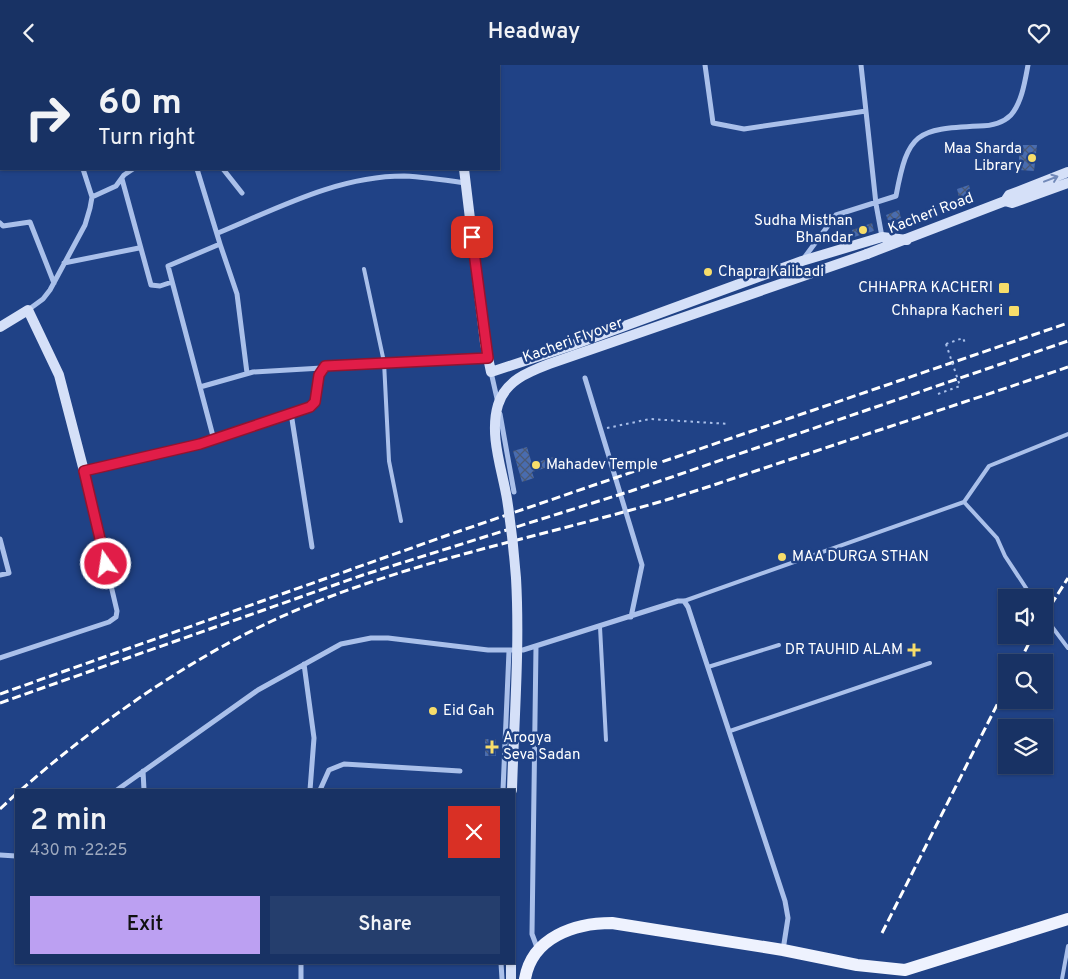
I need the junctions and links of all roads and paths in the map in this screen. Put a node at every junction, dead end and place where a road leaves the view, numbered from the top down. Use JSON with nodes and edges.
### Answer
{"nodes":[{"id":1,"x":705,"y":65,"type":"edge"},
{"id":2,"x":861,"y":65,"type":"edge"},
{"id":3,"x":1028,"y":65,"type":"edge"},
{"id":4,"x":866,"y":111,"type":"junction"},
{"id":5,"x":83,"y":170,"type":"edge"},
{"id":6,"x":132,"y":170,"type":"edge"},
{"id":7,"x":197,"y":170,"type":"edge"},
{"id":8,"x":224,"y":170,"type":"edge"},
{"id":9,"x":464,"y":170,"type":"edge"},
{"id":10,"x":1068,"y":173,"type":"edge"},
{"id":11,"x":122,"y":179,"type":"junction"},
{"id":12,"x":466,"y":183,"type":"junction"},
{"id":13,"x":1068,"y":183,"type":"edge"},
{"id":14,"x":242,"y":193,"type":"dead end"},
{"id":15,"x":92,"y":197,"type":"junction"},
{"id":16,"x":1005,"y":201,"type":"junction"},
{"id":17,"x":876,"y":204,"type":"junction"},
{"id":18,"x":0,"y":223,"type":"edge"},
{"id":19,"x":218,"y":233,"type":"junction"},
{"id":20,"x":882,"y":237,"type":"junction"},
{"id":21,"x":907,"y":239,"type":"junction"},
{"id":22,"x":220,"y":244,"type":"junction"},
{"id":23,"x":139,"y":248,"type":"junction"},
{"id":24,"x":867,"y":254,"type":"joint"},
{"id":25,"x":802,"y":261,"type":"junction"},
{"id":26,"x":64,"y":263,"type":"junction"},
{"id":27,"x":364,"y":269,"type":"dead end"},
{"id":28,"x":172,"y":282,"type":"junction"},
{"id":29,"x":54,"y":283,"type":"junction"},
{"id":30,"x":28,"y":310,"type":"junction"},
{"id":31,"x":0,"y":327,"type":"edge"},
{"id":32,"x":965,"y":343,"type":"dead end"},
{"id":33,"x":488,"y":358,"type":"junction"},
{"id":34,"x":384,"y":361,"type":"junction"},
{"id":35,"x":322,"y":368,"type":"junction"},
{"id":36,"x":491,"y":372,"type":"junction"},
{"id":37,"x":247,"y":373,"type":"junction"},
{"id":38,"x":585,"y":378,"type":"dead end"},
{"id":39,"x":200,"y":387,"type":"junction"},
{"id":40,"x":938,"y":394,"type":"dead end"},
{"id":41,"x":291,"y":413,"type":"junction"},
{"id":42,"x":729,"y":424,"type":"dead end"},
{"id":43,"x":601,"y":429,"type":"junction"},
{"id":44,"x":1068,"y":434,"type":"edge"},
{"id":45,"x":214,"y":440,"type":"junction"},
{"id":46,"x":84,"y":471,"type":"junction"},
{"id":47,"x":514,"y":492,"type":"dead end"},
{"id":48,"x":964,"y":502,"type":"junction"},
{"id":49,"x":401,"y":521,"type":"dead end"},
{"id":50,"x":0,"y":539,"type":"edge"},
{"id":51,"x":312,"y":547,"type":"dead end"},
{"id":52,"x":0,"y":575,"type":"edge"},
{"id":53,"x":1027,"y":589,"type":"edge"},
{"id":54,"x":684,"y":601,"type":"junction"},
{"id":55,"x":631,"y":617,"type":"junction"},
{"id":56,"x":600,"y":627,"type":"junction"},
{"id":57,"x":1053,"y":628,"type":"edge"},
{"id":58,"x":779,"y":645,"type":"dead end"},
{"id":59,"x":536,"y":647,"type":"junction"},
{"id":60,"x":1068,"y":649,"type":"edge"},
{"id":61,"x":509,"y":651,"type":"junction"},
{"id":62,"x":0,"y":658,"type":"edge"},
{"id":63,"x":930,"y":663,"type":"dead end"},
{"id":64,"x":304,"y":664,"type":"junction"},
{"id":65,"x":708,"y":667,"type":"junction"},
{"id":66,"x":730,"y":731,"type":"junction"},
{"id":67,"x":606,"y":740,"type":"dead end"},
{"id":68,"x":143,"y":771,"type":"junction"},
{"id":69,"x":460,"y":771,"type":"dead end"},
{"id":70,"x":118,"y":789,"type":"edge"},
{"id":71,"x":144,"y":789,"type":"edge"},
{"id":72,"x":310,"y":789,"type":"edge"},
{"id":73,"x":320,"y":789,"type":"edge"},
{"id":74,"x":503,"y":789,"type":"edge"},
{"id":75,"x":512,"y":789,"type":"edge"},
{"id":76,"x":0,"y":855,"type":"edge"},
{"id":77,"x":15,"y":857,"type":"edge"},
{"id":78,"x":1068,"y":919,"type":"edge"},
{"id":79,"x":1068,"y":946,"type":"edge"},
{"id":80,"x":783,"y":950,"type":"junction"},
{"id":81,"x":538,"y":951,"type":"junction"},
{"id":82,"x":301,"y":964,"type":"edge"},
{"id":83,"x":501,"y":964,"type":"edge"},
{"id":84,"x":511,"y":964,"type":"edge"},
{"id":85,"x":905,"y":975,"type":"edge"},
{"id":86,"x":301,"y":979,"type":"edge"},
{"id":87,"x":502,"y":979,"type":"edge"},
{"id":88,"x":511,"y":979,"type":"edge"},
{"id":89,"x":525,"y":979,"type":"edge"},
{"id":90,"x":1062,"y":979,"type":"edge"}],
"edges":[{"from":1,"to":4,"type":"street"},
{"from":2,"to":4,"type":"street"},
{"from":3,"to":17,"type":"street"},
{"from":4,"to":17,"type":"street"},
{"from":5,"to":15,"type":"street"},
{"from":6,"to":11,"type":"street"},
{"from":7,"to":19,"type":"street"},
{"from":8,"to":14,"type":"street"},
{"from":9,"to":12,"type":"street"},
{"from":16,"to":10,"type":"street","name":"Kacheri Road","one_way":true},
{"from":11,"to":15,"type":"street"},
{"from":11,"to":23,"type":"street"},
{"from":12,"to":19,"type":"street"},
{"from":12,"to":33,"type":"street"},
{"from":13,"to":16,"type":"street","name":"Kacheri Road"},
{"from":15,"to":26,"type":"street"},
{"from":16,"to":21,"type":"street","name":"Kacheri Road"},
{"from":17,"to":20,"type":"street"},
{"from":17,"to":25,"type":"street"},
{"from":18,"to":29,"type":"street"},
{"from":19,"to":22,"type":"street"},
{"from":20,"to":21,"type":"street"},
{"from":20,"to":25,"type":"street"},
{"from":21,"to":24,"type":"street","name":"Kacheri Road"},
{"from":22,"to":28,"type":"street"},
{"from":22,"to":37,"type":"street"},
{"from":23,"to":26,"type":"street"},
{"from":23,"to":28,"type":"street"},
{"from":24,"to":75,"type":"street","name":"Kacheri Flyover","bridge":true},
{"from":25,"to":36,"type":"street"},
{"from":26,"to":29,"type":"street"},
{"from":27,"to":34,"type":"lane"},
{"from":28,"to":39,"type":"street"},
{"from":29,"to":30,"type":"street"},
{"from":30,"to":31,"type":"street"},
{"from":30,"to":46,"type":"street"},
{"from":32,"to":40,"type":"path","bridge":true},
{"from":33,"to":34,"type":"street"},
{"from":33,"to":36,"type":"street"},
{"from":34,"to":35,"type":"street"},
{"from":34,"to":49,"type":"lane"},
{"from":35,"to":37,"type":"street"},
{"from":35,"to":41,"type":"street"},
{"from":36,"to":47,"type":"street"},
{"from":37,"to":39,"type":"street"},
{"from":38,"to":43,"type":"street"},
{"from":39,"to":45,"type":"street"},
{"from":41,"to":45,"type":"street"},
{"from":41,"to":51,"type":"street"},
{"from":42,"to":43,"type":"path"},
{"from":43,"to":55,"type":"street"},
{"from":44,"to":48,"type":"lane"},
{"from":45,"to":46,"type":"street"},
{"from":46,"to":62,"type":"street"},
{"from":48,"to":53,"type":"lane"},
{"from":48,"to":54,"type":"lane"},
{"from":50,"to":52,"type":"street"},
{"from":54,"to":55,"type":"street"},
{"from":54,"to":65,"type":"street"},
{"from":55,"to":56,"type":"street"},
{"from":56,"to":59,"type":"street"},
{"from":56,"to":67,"type":"lane"},
{"from":57,"to":60,"type":"lane"},
{"from":58,"to":65,"type":"lane"},
{"from":59,"to":61,"type":"street"},
{"from":59,"to":81,"type":"street"},
{"from":61,"to":64,"type":"street"},
{"from":61,"to":74,"type":"street"},
{"from":63,"to":66,"type":"lane"},
{"from":64,"to":68,"type":"street"},
{"from":64,"to":72,"type":"street"},
{"from":65,"to":66,"type":"street"},
{"from":66,"to":80,"type":"street"},
{"from":68,"to":70,"type":"street"},
{"from":68,"to":71,"type":"street"},
{"from":69,"to":73,"type":"street"},
{"from":76,"to":77,"type":"street"},
{"from":78,"to":85,"type":"main road"},
{"from":79,"to":90,"type":"lane"},
{"from":80,"to":81,"type":"main road"},
{"from":80,"to":85,"type":"main road"},
{"from":81,"to":89,"type":"main road"},
{"from":82,"to":86,"type":"street"},
{"from":83,"to":87,"type":"street"},
{"from":84,"to":88,"type":"street"}]}
